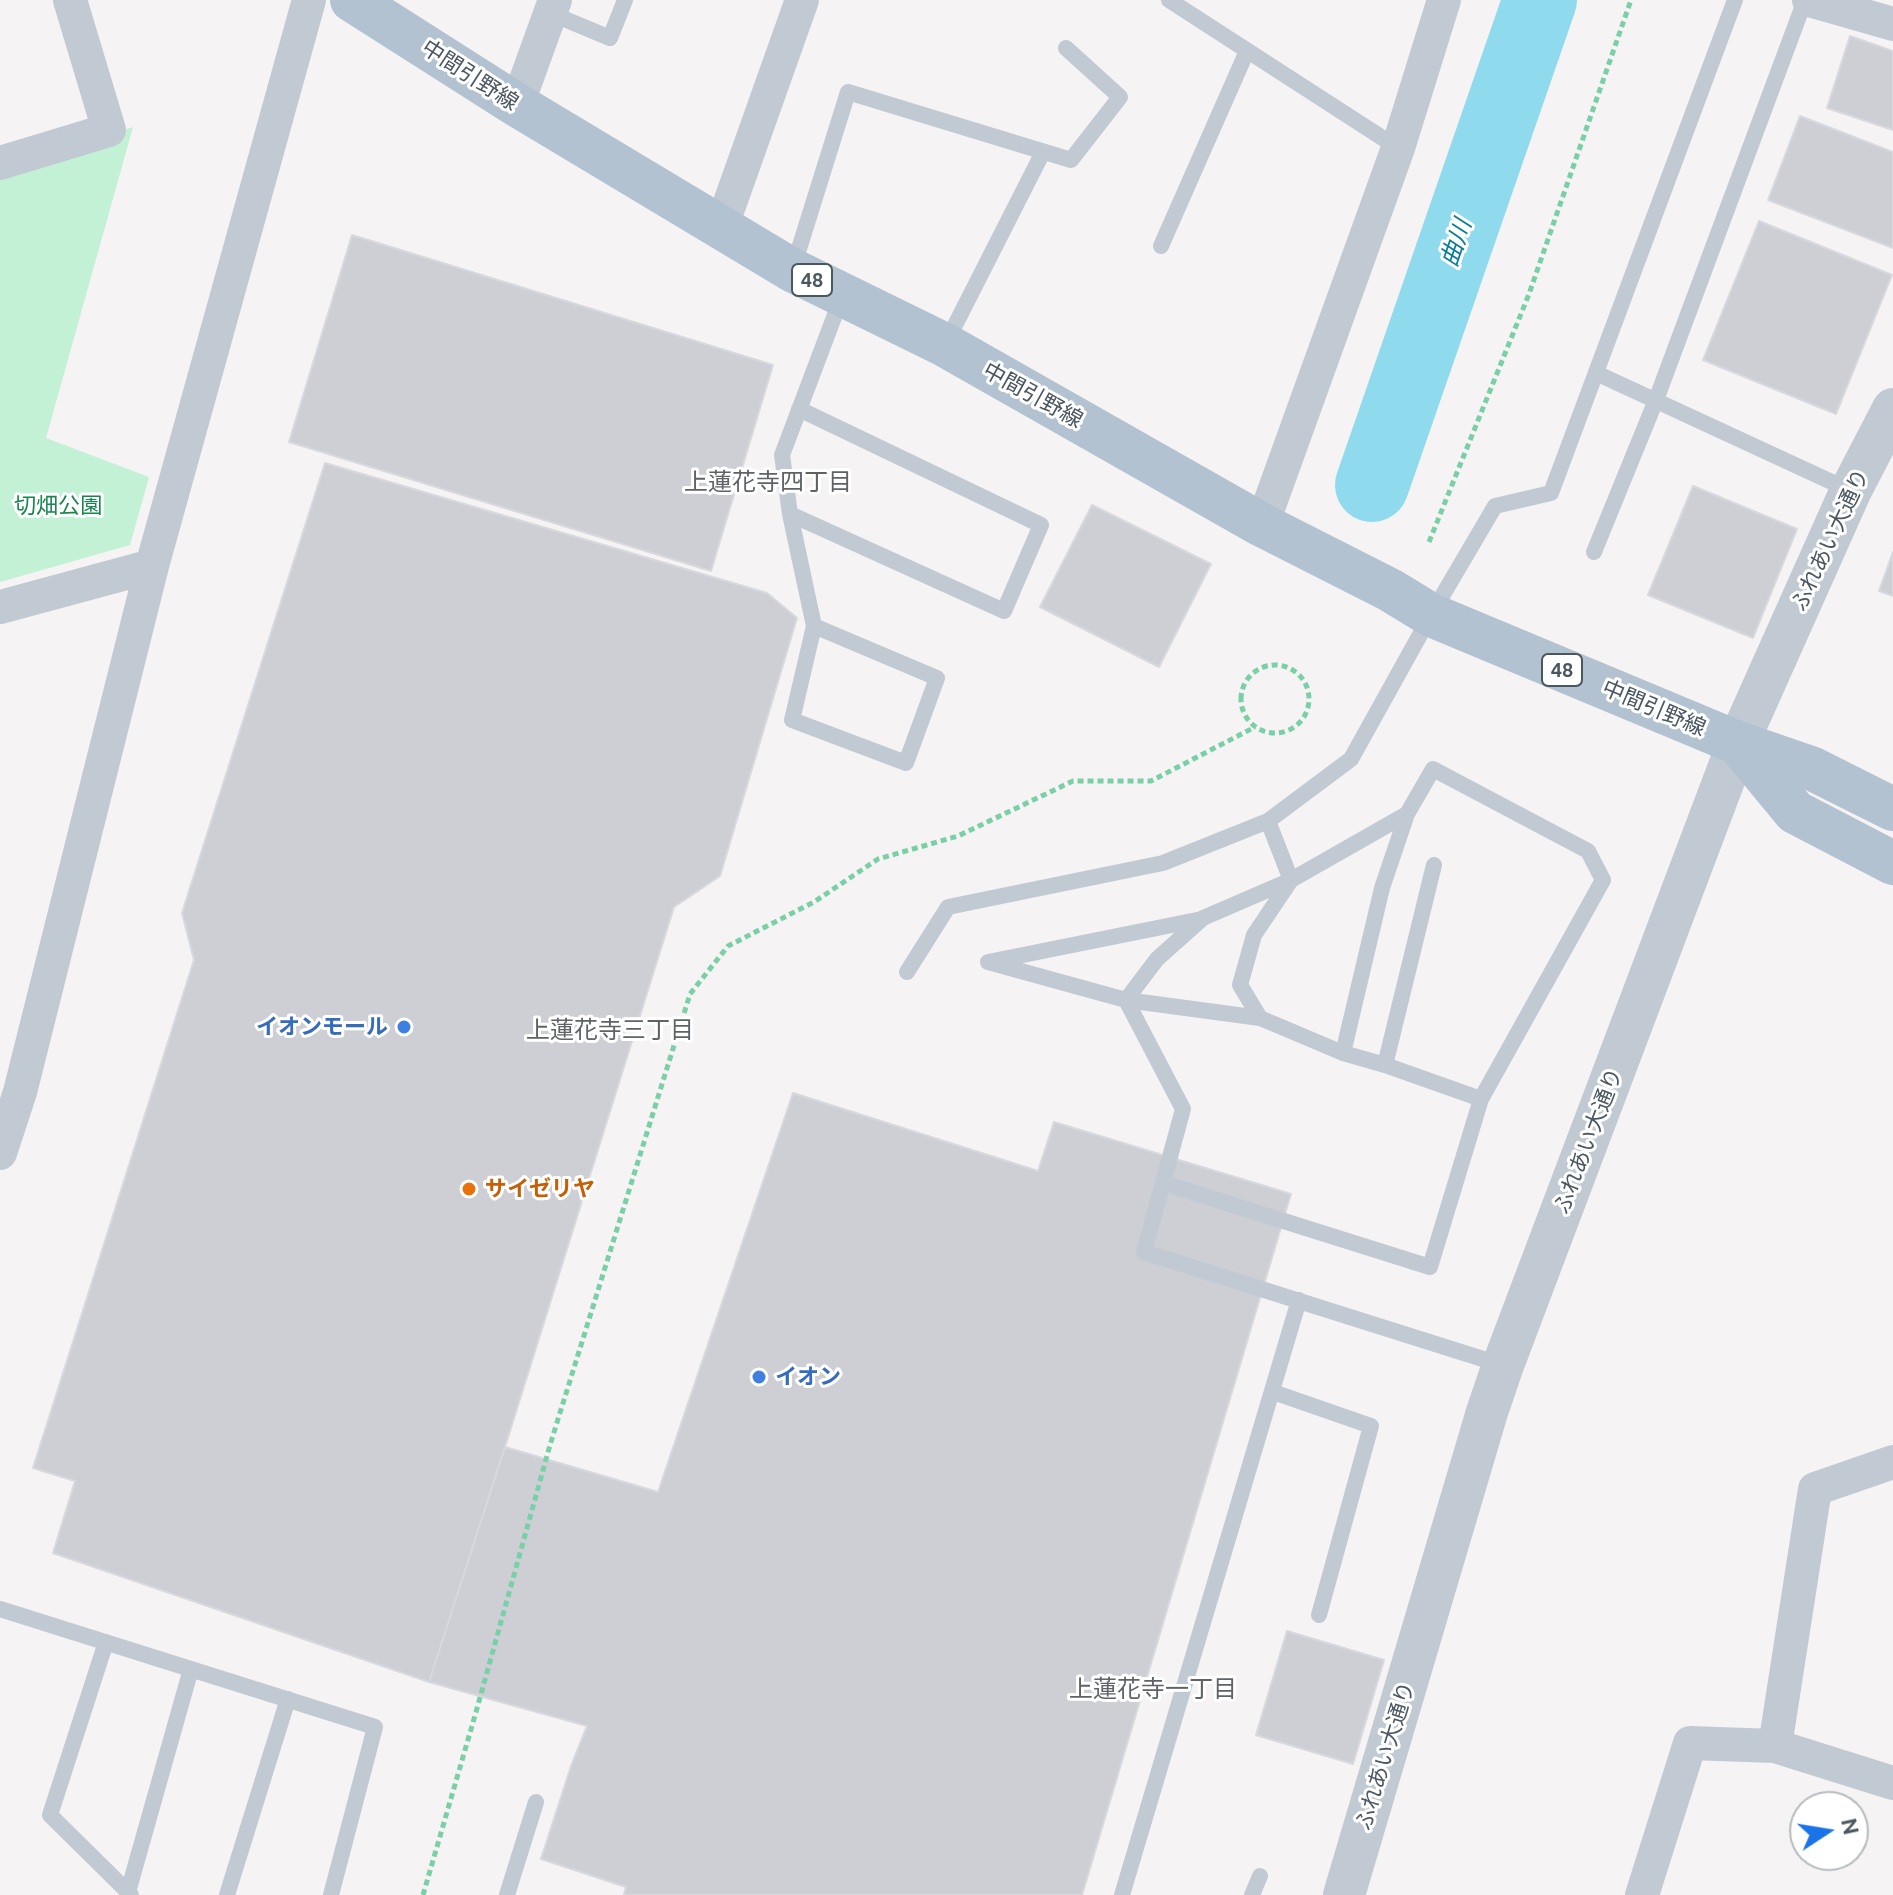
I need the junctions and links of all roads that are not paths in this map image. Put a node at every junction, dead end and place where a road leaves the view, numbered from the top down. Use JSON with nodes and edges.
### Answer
{"nodes":[{"id":1,"x":70,"y":0,"type":"edge"},
{"id":2,"x":309,"y":0,"type":"edge"},
{"id":3,"x":352,"y":0,"type":"edge"},
{"id":4,"x":625,"y":0,"type":"edge"},
{"id":5,"x":802,"y":0,"type":"edge"},
{"id":6,"x":1169,"y":0,"type":"edge"},
{"id":7,"x":1444,"y":0,"type":"edge"},
{"id":8,"x":1735,"y":0,"type":"edge"},
{"id":9,"x":1807,"y":0,"type":"edge"},
{"id":10,"x":1844,"y":5,"type":"edge"},
{"id":11,"x":553,"y":7,"type":"edge"},
{"id":12,"x":1893,"y":24,"type":"edge"},
{"id":13,"x":1066,"y":48,"type":"dead end"},
{"id":14,"x":1247,"y":51,"type":"junction"},
{"id":15,"x":517,"y":105,"type":"junction"},
{"id":16,"x":1398,"y":148,"type":"junction"},
{"id":17,"x":1043,"y":152,"type":"junction"},
{"id":18,"x":0,"y":163,"type":"edge"},
{"id":19,"x":721,"y":228,"type":"junction"},
{"id":20,"x":1161,"y":246,"type":"dead end"},
{"id":21,"x":792,"y":270,"type":"junction"},
{"id":22,"x":842,"y":295,"type":"junction"},
{"id":23,"x":945,"y":345,"type":"junction"},
{"id":24,"x":1596,"y":373,"type":"junction"},
{"id":25,"x":1656,"y":400,"type":"junction"},
{"id":26,"x":799,"y":409,"type":"junction"},
{"id":27,"x":1893,"y":409,"type":"edge"},
{"id":28,"x":1851,"y":490,"type":"junction"},
{"id":29,"x":790,"y":514,"type":"junction"},
{"id":30,"x":1273,"y":531,"type":"junction"},
{"id":31,"x":1594,"y":552,"type":"dead end"},
{"id":32,"x":152,"y":566,"type":"junction"},
{"id":33,"x":0,"y":607,"type":"edge"},
{"id":34,"x":1431,"y":615,"type":"junction"},
{"id":35,"x":814,"y":626,"type":"junction"},
{"id":36,"x":1738,"y":743,"type":"junction"},
{"id":37,"x":1893,"y":809,"type":"edge"},
{"id":38,"x":1407,"y":814,"type":"junction"},
{"id":39,"x":1268,"y":821,"type":"junction"},
{"id":40,"x":1893,"y":863,"type":"edge"},
{"id":41,"x":1434,"y":865,"type":"dead end"},
{"id":42,"x":1291,"y":880,"type":"junction"},
{"id":43,"x":1203,"y":918,"type":"junction"},
{"id":44,"x":907,"y":972,"type":"dead end"},
{"id":45,"x":1126,"y":1000,"type":"junction"},
{"id":46,"x":1260,"y":1018,"type":"junction"},
{"id":47,"x":1343,"y":1053,"type":"junction"},
{"id":48,"x":1385,"y":1065,"type":"junction"},
{"id":49,"x":10,"y":1094,"type":"edge"},
{"id":50,"x":1481,"y":1099,"type":"junction"},
{"id":51,"x":0,"y":1153,"type":"edge"},
{"id":52,"x":1163,"y":1183,"type":"junction"},
{"id":53,"x":1299,"y":1300,"type":"junction"},
{"id":54,"x":1503,"y":1365,"type":"junction"},
{"id":55,"x":1273,"y":1392,"type":"junction"},
{"id":56,"x":1893,"y":1462,"type":"edge"},
{"id":57,"x":0,"y":1609,"type":"edge"},
{"id":58,"x":1319,"y":1615,"type":"dead end"},
{"id":59,"x":106,"y":1642,"type":"junction"},
{"id":60,"x":191,"y":1669,"type":"junction"},
{"id":61,"x":288,"y":1699,"type":"junction"},
{"id":62,"x":1775,"y":1746,"type":"junction"},
{"id":63,"x":1893,"y":1783,"type":"edge"},
{"id":64,"x":536,"y":1802,"type":"dead end"},
{"id":65,"x":1260,"y":1876,"type":"dead end"},
{"id":66,"x":129,"y":1894,"type":"edge"},
{"id":67,"x":227,"y":1895,"type":"edge"},
{"id":68,"x":331,"y":1895,"type":"edge"},
{"id":69,"x":507,"y":1895,"type":"edge"},
{"id":70,"x":1122,"y":1895,"type":"edge"},
{"id":71,"x":1252,"y":1895,"type":"edge"},
{"id":72,"x":1344,"y":1895,"type":"edge"},
{"id":73,"x":1642,"y":1895,"type":"edge"}],
"edges":[{"from":1,"to":18,"type":"street"},
{"from":2,"to":32,"type":"street"},
{"from":3,"to":15,"type":"main road","name":"中間引野線","number":"48"},
{"from":4,"to":11,"type":"lane"},
{"from":5,"to":19,"type":"street"},
{"from":6,"to":14,"type":"lane"},
{"from":7,"to":16,"type":"street"},
{"from":8,"to":24,"type":"lane"},
{"from":9,"to":10,"type":"street"},
{"from":9,"to":25,"type":"lane"},
{"from":10,"to":12,"type":"street"},
{"from":11,"to":15,"type":"street"},
{"from":13,"to":17,"type":"lane"},
{"from":14,"to":16,"type":"lane"},
{"from":14,"to":20,"type":"lane"},
{"from":15,"to":19,"type":"main road","name":"中間引野線","number":"48"},
{"from":16,"to":30,"type":"street"},
{"from":17,"to":21,"type":"lane"},
{"from":17,"to":23,"type":"lane"},
{"from":19,"to":21,"type":"main road","name":"中間引野線","number":"48"},
{"from":21,"to":22,"type":"main road","name":"中間引野線","number":"48"},
{"from":22,"to":23,"type":"main road","name":"中間引野線","number":"48"},
{"from":22,"to":26,"type":"lane"},
{"from":23,"to":30,"type":"main road","name":"中間引野線","number":"48"},
{"from":24,"to":25,"type":"lane"},
{"from":24,"to":34,"type":"lane"},
{"from":25,"to":28,"type":"lane"},
{"from":25,"to":31,"type":"lane"},
{"from":26,"to":29,"type":"lane"},
{"from":26,"to":29,"type":"lane"},
{"from":27,"to":28,"type":"street","name":"ふれあい大通り"},
{"from":28,"to":36,"type":"street","name":"ふれあい大通り"},
{"from":29,"to":35,"type":"lane"},
{"from":30,"to":34,"type":"main road","name":"中間引野線","number":"48"},
{"from":32,"to":33,"type":"street"},
{"from":32,"to":49,"type":"street"},
{"from":34,"to":36,"type":"main road","name":"中間引野線","number":"48"},
{"from":34,"to":39,"type":"lane"},
{"from":35,"to":35,"type":"lane"},
{"from":36,"to":37,"type":"main road","name":"中間引野線","number":"48"},
{"from":36,"to":40,"type":"main road","name":"中間引野線","number":"48"},
{"from":36,"to":54,"type":"street","name":"ふれあい大通り"},
{"from":38,"to":42,"type":"lane"},
{"from":38,"to":47,"type":"lane"},
{"from":38,"to":50,"type":"lane"},
{"from":39,"to":42,"type":"lane"},
{"from":39,"to":44,"type":"lane"},
{"from":41,"to":48,"type":"lane"},
{"from":42,"to":43,"type":"lane"},
{"from":42,"to":46,"type":"lane"},
{"from":43,"to":45,"type":"lane"},
{"from":43,"to":45,"type":"lane"},
{"from":45,"to":46,"type":"lane"},
{"from":45,"to":52,"type":"lane"},
{"from":46,"to":47,"type":"lane"},
{"from":47,"to":48,"type":"lane"},
{"from":48,"to":50,"type":"lane"},
{"from":49,"to":51,"type":"street"},
{"from":50,"to":52,"type":"lane"},
{"from":52,"to":53,"type":"lane"},
{"from":53,"to":54,"type":"lane"},
{"from":53,"to":55,"type":"lane"},
{"from":54,"to":72,"type":"street","name":"ふれあい大通り"},
{"from":55,"to":58,"type":"lane"},
{"from":55,"to":70,"type":"lane"},
{"from":56,"to":62,"type":"street"},
{"from":57,"to":59,"type":"lane"},
{"from":59,"to":60,"type":"lane"},
{"from":59,"to":66,"type":"lane"},
{"from":60,"to":61,"type":"lane"},
{"from":60,"to":66,"type":"lane"},
{"from":61,"to":67,"type":"lane"},
{"from":61,"to":68,"type":"lane"},
{"from":62,"to":63,"type":"street"},
{"from":62,"to":73,"type":"street"},
{"from":64,"to":69,"type":"lane"},
{"from":65,"to":71,"type":"lane"}]}
